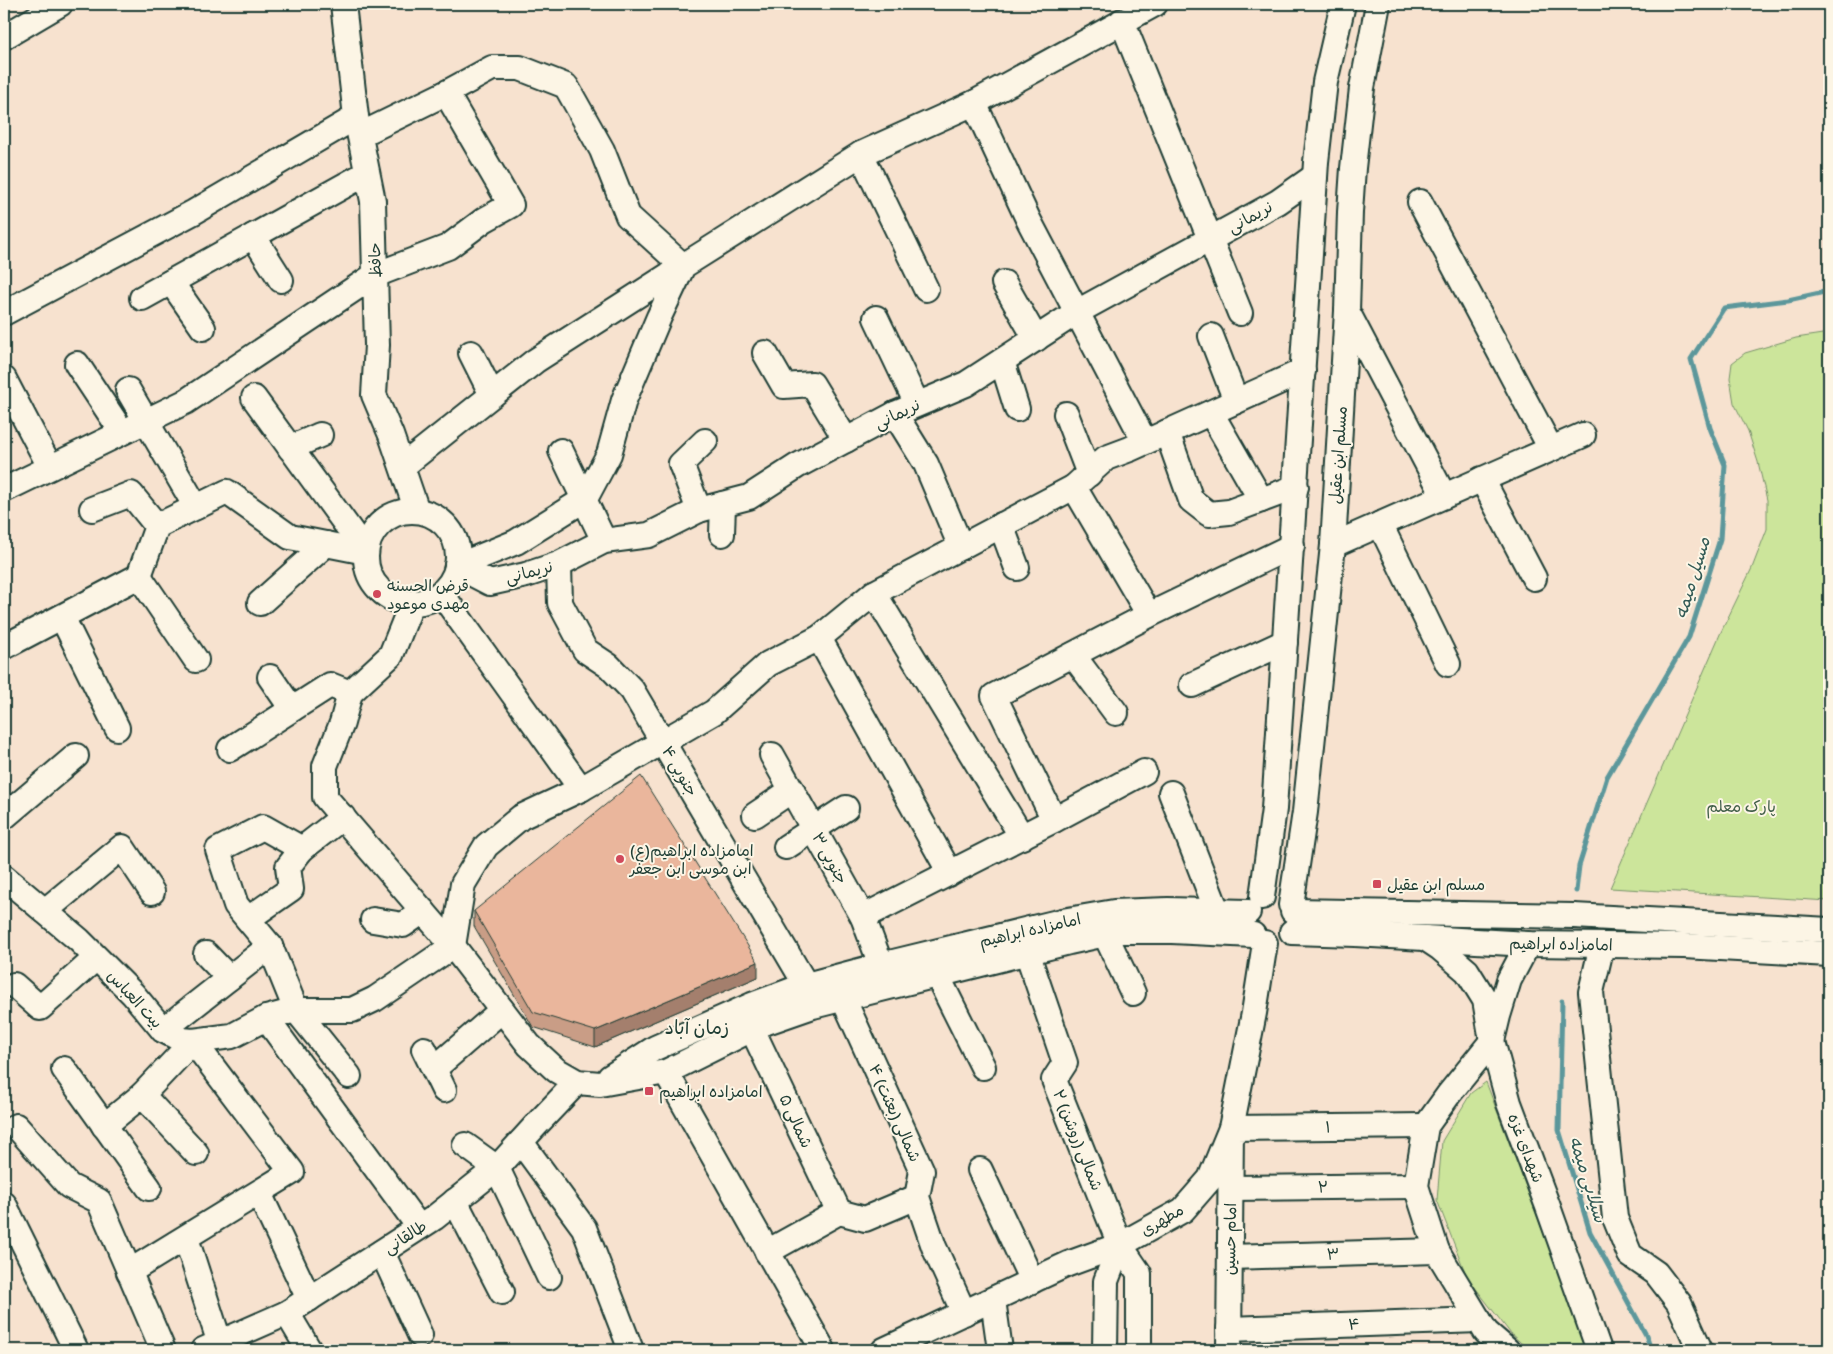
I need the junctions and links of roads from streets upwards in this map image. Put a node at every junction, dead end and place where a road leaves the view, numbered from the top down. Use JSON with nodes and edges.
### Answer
{"nodes":[{"id":1,"x":60,"y":4,"type":"edge"},
{"id":2,"x":343,"y":4,"type":"edge"},
{"id":3,"x":1155,"y":4,"type":"edge"},
{"id":4,"x":1343,"y":4,"type":"edge"},
{"id":5,"x":1378,"y":4,"type":"edge"},
{"id":6,"x":1122,"y":21,"type":"junction"},
{"id":7,"x":4,"y":37,"type":"edge"},
{"id":8,"x":1325,"y":82,"type":"junction"},
{"id":9,"x":1362,"y":88,"type":"junction"},
{"id":10,"x":446,"y":93,"type":"junction"},
{"id":11,"x":974,"y":103,"type":"junction"},
{"id":12,"x":358,"y":126,"type":"junction"},
{"id":13,"x":861,"y":154,"type":"junction"},
{"id":14,"x":367,"y":173,"type":"junction"},
{"id":15,"x":1315,"y":176,"type":"junction"},
{"id":16,"x":1420,"y":202,"type":"dead end"},
{"id":17,"x":253,"y":236,"type":"junction"},
{"id":18,"x":1210,"y":238,"type":"junction"},
{"id":19,"x":683,"y":266,"type":"junction"},
{"id":20,"x":375,"y":275,"type":"junction"},
{"id":21,"x":282,"y":280,"type":"dead end"},
{"id":22,"x":171,"y":282,"type":"junction"},
{"id":23,"x":1004,"y":283,"type":"dead end"},
{"id":24,"x":926,"y":289,"type":"dead end"},
{"id":25,"x":142,"y":298,"type":"dead end"},
{"id":26,"x":1077,"y":312,"type":"junction"},
{"id":27,"x":1347,"y":312,"type":"junction"},
{"id":28,"x":4,"y":313,"type":"edge"},
{"id":29,"x":1240,"y":313,"type":"dead end"},
{"id":30,"x":876,"y":318,"type":"dead end"},
{"id":31,"x":203,"y":328,"type":"dead end"},
{"id":32,"x":1211,"y":336,"type":"dead end"},
{"id":33,"x":1036,"y":339,"type":"junction"},
{"id":34,"x":471,"y":353,"type":"dead end"},
{"id":35,"x":764,"y":353,"type":"dead end"},
{"id":36,"x":1002,"y":361,"type":"junction"},
{"id":37,"x":77,"y":364,"type":"dead end"},
{"id":38,"x":1303,"y":371,"type":"junction"},
{"id":39,"x":4,"y":379,"type":"edge"},
{"id":40,"x":128,"y":390,"type":"dead end"},
{"id":41,"x":492,"y":395,"type":"junction"},
{"id":42,"x":254,"y":398,"type":"dead end"},
{"id":43,"x":1236,"y":401,"type":"junction"},
{"id":44,"x":917,"y":404,"type":"junction"},
{"id":45,"x":1017,"y":409,"type":"dead end"},
{"id":46,"x":1211,"y":413,"type":"junction"},
{"id":47,"x":895,"y":414,"type":"junction"},
{"id":48,"x":1066,"y":414,"type":"dead end"},
{"id":49,"x":145,"y":421,"type":"junction"},
{"id":50,"x":122,"y":432,"type":"junction"},
{"id":51,"x":1167,"y":432,"type":"junction"},
{"id":52,"x":320,"y":435,"type":"dead end"},
{"id":53,"x":1583,"y":435,"type":"dead end"},
{"id":54,"x":846,"y":440,"type":"junction"},
{"id":55,"x":705,"y":441,"type":"dead end"},
{"id":56,"x":1145,"y":442,"type":"junction"},
{"id":57,"x":290,"y":448,"type":"junction"},
{"id":58,"x":1550,"y":449,"type":"junction"},
{"id":59,"x":561,"y":451,"type":"dead end"},
{"id":60,"x":403,"y":466,"type":"junction"},
{"id":61,"x":50,"y":467,"type":"junction"},
{"id":62,"x":1482,"y":479,"type":"junction"},
{"id":63,"x":1081,"y":480,"type":"junction"},
{"id":64,"x":1296,"y":487,"type":"junction"},
{"id":65,"x":4,"y":490,"type":"edge"},
{"id":66,"x":1444,"y":496,"type":"junction"},
{"id":67,"x":585,"y":499,"type":"junction"},
{"id":68,"x":1261,"y":500,"type":"junction"},
{"id":69,"x":723,"y":504,"type":"junction"},
{"id":70,"x":196,"y":506,"type":"junction"},
{"id":71,"x":92,"y":508,"type":"dead end"},
{"id":72,"x":699,"y":510,"type":"junction"},
{"id":73,"x":417,"y":511,"type":"junction"},
{"id":74,"x":1380,"y":524,"type":"junction"},
{"id":75,"x":1002,"y":525,"type":"junction"},
{"id":76,"x":157,"y":526,"type":"junction"},
{"id":77,"x":722,"y":534,"type":"dead end"},
{"id":78,"x":604,"y":540,"type":"junction"},
{"id":79,"x":326,"y":544,"type":"junction"},
{"id":80,"x":1333,"y":545,"type":"junction"},
{"id":81,"x":1292,"y":546,"type":"junction"},
{"id":82,"x":961,"y":547,"type":"junction"},
{"id":83,"x":366,"y":552,"type":"junction"},
{"id":84,"x":558,"y":564,"type":"junction"},
{"id":85,"x":457,"y":566,"type":"junction"},
{"id":86,"x":1017,"y":568,"type":"dead end"},
{"id":87,"x":139,"y":576,"type":"junction"},
{"id":88,"x":1534,"y":578,"type":"dead end"},
{"id":89,"x":441,"y":593,"type":"junction"},
{"id":90,"x":874,"y":593,"type":"junction"},
{"id":91,"x":260,"y":603,"type":"dead end"},
{"id":92,"x":412,"y":603,"type":"junction"},
{"id":93,"x":1149,"y":615,"type":"junction"},
{"id":94,"x":62,"y":617,"type":"junction"},
{"id":95,"x":819,"y":638,"type":"junction"},
{"id":96,"x":1285,"y":642,"type":"junction"},
{"id":97,"x":4,"y":647,"type":"edge"},
{"id":98,"x":1073,"y":655,"type":"junction"},
{"id":99,"x":196,"y":660,"type":"dead end"},
{"id":100,"x":1448,"y":664,"type":"dead end"},
{"id":101,"x":270,"y":677,"type":"dead end"},
{"id":102,"x":1192,"y":684,"type":"dead end"},
{"id":103,"x":350,"y":693,"type":"junction"},
{"id":104,"x":292,"y":709,"type":"junction"},
{"id":105,"x":1116,"y":713,"type":"dead end"},
{"id":106,"x":117,"y":728,"type":"dead end"},
{"id":107,"x":663,"y":742,"type":"junction"},
{"id":108,"x":230,"y":749,"type":"dead end"},
{"id":109,"x":772,"y":755,"type":"dead end"},
{"id":110,"x":76,"y":756,"type":"dead end"},
{"id":111,"x":1144,"y":772,"type":"dead end"},
{"id":112,"x":581,"y":790,"type":"junction"},
{"id":113,"x":792,"y":790,"type":"junction"},
{"id":114,"x":1170,"y":793,"type":"dead end"},
{"id":115,"x":846,"y":808,"type":"dead end"},
{"id":116,"x":1274,"y":809,"type":"junction"},
{"id":117,"x":1305,"y":812,"type":"junction"},
{"id":118,"x":755,"y":814,"type":"dead end"},
{"id":119,"x":4,"y":817,"type":"edge"},
{"id":120,"x":342,"y":817,"type":"junction"},
{"id":121,"x":1054,"y":820,"type":"junction"},
{"id":122,"x":814,"y":828,"type":"junction"},
{"id":123,"x":1022,"y":837,"type":"junction"},
{"id":124,"x":786,"y":846,"type":"dead end"},
{"id":125,"x":302,"y":849,"type":"junction"},
{"id":126,"x":950,"y":873,"type":"junction"},
{"id":127,"x":4,"y":877,"type":"edge"},
{"id":128,"x":152,"y":892,"type":"dead end"},
{"id":129,"x":1255,"y":904,"type":"junction"},
{"id":130,"x":45,"y":911,"type":"junction"},
{"id":131,"x":423,"y":911,"type":"junction"},
{"id":132,"x":1217,"y":911,"type":"junction"},
{"id":133,"x":1292,"y":916,"type":"junction"},
{"id":134,"x":863,"y":917,"type":"junction"},
{"id":135,"x":248,"y":920,"type":"junction"},
{"id":136,"x":373,"y":920,"type":"dead end"},
{"id":137,"x":1829,"y":930,"type":"edge"},
{"id":138,"x":1105,"y":934,"type":"junction"},
{"id":139,"x":1425,"y":938,"type":"junction"},
{"id":140,"x":1259,"y":939,"type":"junction"},
{"id":141,"x":1528,"y":944,"type":"junction"},
{"id":142,"x":270,"y":946,"type":"junction"},
{"id":143,"x":453,"y":946,"type":"junction"},
{"id":144,"x":1602,"y":946,"type":"junction"},
{"id":145,"x":1027,"y":952,"type":"junction"},
{"id":146,"x":206,"y":954,"type":"dead end"},
{"id":147,"x":1829,"y":954,"type":"edge"},
{"id":148,"x":96,"y":958,"type":"junction"},
{"id":149,"x":881,"y":965,"type":"junction"},
{"id":150,"x":937,"y":975,"type":"junction"},
{"id":151,"x":229,"y":978,"type":"junction"},
{"id":152,"x":14,"y":985,"type":"dead end"},
{"id":153,"x":806,"y":985,"type":"junction"},
{"id":154,"x":1133,"y":993,"type":"dead end"},
{"id":155,"x":844,"y":998,"type":"junction"},
{"id":156,"x":296,"y":1010,"type":"junction"},
{"id":157,"x":502,"y":1010,"type":"junction"},
{"id":158,"x":266,"y":1018,"type":"junction"},
{"id":159,"x":163,"y":1030,"type":"junction"},
{"id":160,"x":752,"y":1030,"type":"junction"},
{"id":161,"x":193,"y":1041,"type":"junction"},
{"id":162,"x":1492,"y":1041,"type":"junction"},
{"id":163,"x":983,"y":1067,"type":"dead end"},
{"id":164,"x":64,"y":1069,"type":"dead end"},
{"id":165,"x":434,"y":1069,"type":"dead end"},
{"id":166,"x":666,"y":1072,"type":"junction"},
{"id":167,"x":349,"y":1076,"type":"dead end"},
{"id":168,"x":588,"y":1083,"type":"junction"},
{"id":169,"x":142,"y":1095,"type":"junction"},
{"id":170,"x":16,"y":1126,"type":"dead end"},
{"id":171,"x":104,"y":1126,"type":"junction"},
{"id":172,"x":1426,"y":1126,"type":"junction"},
{"id":173,"x":1231,"y":1128,"type":"junction"},
{"id":174,"x":521,"y":1142,"type":"junction"},
{"id":175,"x":465,"y":1145,"type":"dead end"},
{"id":176,"x":196,"y":1153,"type":"dead end"},
{"id":177,"x":497,"y":1168,"type":"junction"},
{"id":178,"x":980,"y":1170,"type":"dead end"},
{"id":179,"x":1416,"y":1186,"type":"junction"},
{"id":180,"x":149,"y":1188,"type":"dead end"},
{"id":181,"x":1231,"y":1188,"type":"junction"},
{"id":182,"x":259,"y":1193,"type":"junction"},
{"id":183,"x":917,"y":1198,"type":"junction"},
{"id":184,"x":455,"y":1202,"type":"junction"},
{"id":185,"x":4,"y":1204,"type":"edge"},
{"id":186,"x":839,"y":1212,"type":"junction"},
{"id":187,"x":419,"y":1228,"type":"junction"},
{"id":188,"x":186,"y":1238,"type":"junction"},
{"id":189,"x":1120,"y":1245,"type":"junction"},
{"id":190,"x":1437,"y":1251,"type":"junction"},
{"id":191,"x":382,"y":1252,"type":"junction"},
{"id":192,"x":767,"y":1252,"type":"junction"},
{"id":193,"x":1230,"y":1256,"type":"junction"},
{"id":194,"x":130,"y":1272,"type":"junction"},
{"id":195,"x":548,"y":1277,"type":"dead end"},
{"id":196,"x":1032,"y":1281,"type":"junction"},
{"id":197,"x":502,"y":1292,"type":"dead end"},
{"id":198,"x":308,"y":1299,"type":"junction"},
{"id":199,"x":993,"y":1300,"type":"junction"},
{"id":200,"x":287,"y":1313,"type":"junction"},
{"id":201,"x":964,"y":1313,"type":"junction"},
{"id":202,"x":1479,"y":1320,"type":"junction"},
{"id":203,"x":420,"y":1336,"type":"dead end"},
{"id":204,"x":1229,"y":1340,"type":"edge"},
{"id":205,"x":922,"y":1342,"type":"edge"},
{"id":206,"x":214,"y":1348,"type":"edge"},
{"id":207,"x":76,"y":1350,"type":"edge"},
{"id":208,"x":163,"y":1350,"type":"edge"},
{"id":209,"x":309,"y":1350,"type":"edge"},
{"id":210,"x":629,"y":1350,"type":"edge"},
{"id":211,"x":823,"y":1350,"type":"edge"},
{"id":212,"x":884,"y":1350,"type":"edge"},
{"id":213,"x":1000,"y":1350,"type":"edge"},
{"id":214,"x":1105,"y":1350,"type":"edge"},
{"id":215,"x":1139,"y":1350,"type":"edge"},
{"id":216,"x":1507,"y":1350,"type":"edge"},
{"id":217,"x":1599,"y":1350,"type":"edge"},
{"id":218,"x":1700,"y":1350,"type":"edge"}],
"edges":[{"from":1,"to":7,"type":"street"},
{"from":2,"to":12,"type":"street","name":"حافظ"},
{"from":3,"to":6,"type":"street"},
{"from":4,"to":8,"type":"street"},
{"from":5,"to":9,"type":"street","name":"مسلم ابن عقیل"},
{"from":6,"to":11,"type":"street"},
{"from":6,"to":18,"type":"street"},
{"from":8,"to":9,"type":"street"},
{"from":8,"to":15,"type":"street"},
{"from":9,"to":27,"type":"street","name":"مسلم ابن عقیل"},
{"from":10,"to":12,"type":"street"},
{"from":10,"to":19,"type":"street"},
{"from":10,"to":20,"type":"street"},
{"from":11,"to":13,"type":"street"},
{"from":11,"to":26,"type":"street"},
{"from":12,"to":14,"type":"street","name":"حافظ"},
{"from":12,"to":28,"type":"street"},
{"from":13,"to":19,"type":"street"},
{"from":13,"to":24,"type":"street"},
{"from":14,"to":17,"type":"street"},
{"from":14,"to":20,"type":"street","name":"حافظ"},
{"from":15,"to":18,"type":"street","name":"نریمانی"},
{"from":15,"to":38,"type":"street"},
{"from":16,"to":58,"type":"street"},
{"from":17,"to":21,"type":"street"},
{"from":17,"to":22,"type":"street"},
{"from":18,"to":26,"type":"street","name":"نریمانی"},
{"from":18,"to":29,"type":"street"},
{"from":19,"to":41,"type":"street"},
{"from":19,"to":67,"type":"street"},
{"from":20,"to":49,"type":"street"},
{"from":20,"to":60,"type":"street","name":"حافظ"},
{"from":22,"to":25,"type":"street"},
{"from":22,"to":31,"type":"street"},
{"from":23,"to":33,"type":"street"},
{"from":26,"to":33,"type":"street","name":"نریمانی"},
{"from":26,"to":56,"type":"street"},
{"from":27,"to":66,"type":"street"},
{"from":27,"to":80,"type":"street","name":"مسلم ابن عقیل"},
{"from":30,"to":44,"type":"street"},
{"from":32,"to":43,"type":"street"},
{"from":33,"to":36,"type":"street","name":"نریمانی"},
{"from":34,"to":41,"type":"street"},
{"from":35,"to":54,"type":"street"},
{"from":36,"to":44,"type":"street","name":"نریمانی"},
{"from":36,"to":45,"type":"street"},
{"from":37,"to":50,"type":"street"},
{"from":38,"to":43,"type":"street"},
{"from":38,"to":64,"type":"street"},
{"from":39,"to":61,"type":"street"},
{"from":40,"to":49,"type":"street"},
{"from":41,"to":60,"type":"street"},
{"from":42,"to":57,"type":"street"},
{"from":43,"to":46,"type":"street"},
{"from":44,"to":47,"type":"street","name":"نریمانی"},
{"from":46,"to":51,"type":"street"},
{"from":46,"to":68,"type":"street"},
{"from":47,"to":54,"type":"street","name":"نریمانی"},
{"from":47,"to":82,"type":"street"},
{"from":48,"to":63,"type":"street"},
{"from":49,"to":50,"type":"street"},
{"from":49,"to":70,"type":"street"},
{"from":50,"to":61,"type":"street"},
{"from":51,"to":56,"type":"street"},
{"from":51,"to":68,"type":"street"},
{"from":52,"to":57,"type":"street"},
{"from":53,"to":58,"type":"street"},
{"from":54,"to":69,"type":"street","name":"نریمانی"},
{"from":55,"to":72,"type":"street"},
{"from":56,"to":63,"type":"street"},
{"from":57,"to":83,"type":"street"},
{"from":58,"to":62,"type":"street"},
{"from":59,"to":67,"type":"street"},
{"from":60,"to":73,"type":"street","name":"حافظ"},
{"from":61,"to":65,"type":"street"},
{"from":62,"to":66,"type":"street"},
{"from":62,"to":88,"type":"street"},
{"from":63,"to":75,"type":"street"},
{"from":63,"to":93,"type":"street"},
{"from":64,"to":68,"type":"street"},
{"from":64,"to":81,"type":"street"},
{"from":66,"to":74,"type":"street"},
{"from":67,"to":78,"type":"street"},
{"from":67,"to":85,"type":"street"},
{"from":69,"to":72,"type":"street","name":"نریمانی"},
{"from":69,"to":77,"type":"street"},
{"from":70,"to":76,"type":"street"},
{"from":70,"to":79,"type":"street"},
{"from":71,"to":76,"type":"street"},
{"from":72,"to":78,"type":"street","name":"نریمانی"},
{"from":73,"to":83,"type":"street"},
{"from":73,"to":85,"type":"street"},
{"from":74,"to":80,"type":"street"},
{"from":74,"to":100,"type":"street"},
{"from":75,"to":82,"type":"street"},
{"from":75,"to":86,"type":"street"},
{"from":76,"to":87,"type":"street"},
{"from":78,"to":84,"type":"street","name":"نریمانی"},
{"from":79,"to":83,"type":"street"},
{"from":79,"to":91,"type":"street"},
{"from":80,"to":117,"type":"street","name":"مسلم ابن عقیل"},
{"from":81,"to":93,"type":"street"},
{"from":81,"to":96,"type":"street"},
{"from":82,"to":90,"type":"street"},
{"from":83,"to":92,"type":"street"},
{"from":84,"to":85,"type":"street","name":"نریمانی"},
{"from":84,"to":107,"type":"street","name":"۴ جنوبی"},
{"from":85,"to":89,"type":"street"},
{"from":87,"to":94,"type":"street"},
{"from":87,"to":99,"type":"street"},
{"from":89,"to":92,"type":"street"},
{"from":89,"to":112,"type":"street"},
{"from":90,"to":95,"type":"street"},
{"from":90,"to":123,"type":"street"},
{"from":92,"to":103,"type":"street"},
{"from":93,"to":98,"type":"street"},
{"from":94,"to":97,"type":"street"},
{"from":94,"to":106,"type":"street"},
{"from":95,"to":107,"type":"street"},
{"from":95,"to":126,"type":"street"},
{"from":96,"to":102,"type":"street"},
{"from":96,"to":116,"type":"street"},
{"from":98,"to":105,"type":"street"},
{"from":98,"to":121,"type":"street"},
{"from":101,"to":104,"type":"street"},
{"from":103,"to":104,"type":"street"},
{"from":103,"to":120,"type":"street"},
{"from":104,"to":108,"type":"street"},
{"from":107,"to":112,"type":"street"},
{"from":107,"to":153,"type":"street","name":"۴ جنوبی"},
{"from":109,"to":113,"type":"street","name":"۳ جنوبی"},
{"from":110,"to":119,"type":"street"},
{"from":111,"to":121,"type":"street"},
{"from":112,"to":143,"type":"street"},
{"from":113,"to":118,"type":"street"},
{"from":113,"to":122,"type":"street","name":"۳ جنوبی"},
{"from":114,"to":132,"type":"street"},
{"from":115,"to":122,"type":"street"},
{"from":116,"to":117,"type":"street"},
{"from":116,"to":129,"type":"street"},
{"from":117,"to":133,"type":"street","name":"مسلم ابن عقیل"},
{"from":120,"to":125,"type":"street"},
{"from":120,"to":131,"type":"street"},
{"from":121,"to":123,"type":"street"},
{"from":122,"to":124,"type":"street"},
{"from":122,"to":134,"type":"street","name":"۳ جنوبی"},
{"from":123,"to":126,"type":"street"},
{"from":125,"to":135,"type":"street"},
{"from":125,"to":135,"type":"street"},
{"from":126,"to":134,"type":"street"},
{"from":127,"to":130,"type":"street","name":"بیت العباس"},
{"from":128,"to":130,"type":"street"},
{"from":129,"to":132,"type":"street","name":"امامزاده ابراهیم"},
{"from":129,"to":133,"type":"street"},
{"from":129,"to":140,"type":"street"},
{"from":130,"to":148,"type":"street","name":"بیت العباس"},
{"from":131,"to":136,"type":"street"},
{"from":131,"to":143,"type":"street"},
{"from":132,"to":149,"type":"street","name":"امامزاده ابراهیم"},
{"from":133,"to":137,"type":"street","name":"امامزاده ابراهیم"},
{"from":133,"to":139,"type":"street","name":"امامزاده ابراهیم"},
{"from":133,"to":140,"type":"street"},
{"from":134,"to":149,"type":"street","name":"۳ جنوبی"},
{"from":135,"to":142,"type":"street"},
{"from":138,"to":140,"type":"street","name":"امامزاده ابراهیم"},
{"from":138,"to":145,"type":"street","name":"امامزاده ابراهیم"},
{"from":138,"to":154,"type":"street"},
{"from":139,"to":141,"type":"street","name":"امامزاده ابراهیم"},
{"from":139,"to":162,"type":"street"},
{"from":140,"to":173,"type":"street","name":"مطهری"},
{"from":141,"to":144,"type":"street","name":"امامزاده ابراهیم"},
{"from":141,"to":162,"type":"street","name":"شهدای غزه"},
{"from":142,"to":151,"type":"street"},
{"from":142,"to":156,"type":"street"},
{"from":143,"to":156,"type":"street","name":"بیت العباس"},
{"from":143,"to":157,"type":"street"},
{"from":144,"to":147,"type":"street","name":"امامزاده ابراهیم"},
{"from":144,"to":218,"type":"street"},
{"from":145,"to":150,"type":"street","name":"امامزاده ابراهیم"},
{"from":145,"to":189,"type":"street","name":"۲ شمالی (روشن)"},
{"from":146,"to":151,"type":"street"},
{"from":148,"to":152,"type":"street"},
{"from":148,"to":159,"type":"street","name":"بیت العباس"},
{"from":149,"to":153,"type":"street","name":"امامزاده ابراهیم"},
{"from":150,"to":155,"type":"street","name":"امامزاده ابراهیم"},
{"from":150,"to":163,"type":"street"},
{"from":151,"to":159,"type":"street"},
{"from":153,"to":168,"type":"street","name":"امامزاده ابراهیم"},
{"from":155,"to":160,"type":"street","name":"امامزاده ابراهیم"},
{"from":155,"to":183,"type":"street","name":"۴ شمالی (بعثت)"},
{"from":156,"to":158,"type":"street","name":"بیت العباس"},
{"from":156,"to":167,"type":"street"},
{"from":157,"to":165,"type":"street"},
{"from":157,"to":168,"type":"street"},
{"from":158,"to":161,"type":"street","name":"بیت العباس"},
{"from":158,"to":187,"type":"street"},
{"from":159,"to":161,"type":"street","name":"بیت العباس"},
{"from":160,"to":166,"type":"street","name":"امامزاده ابراهیم"},
{"from":160,"to":186,"type":"street","name":"۵ شمالی"},
{"from":161,"to":169,"type":"street"},
{"from":161,"to":182,"type":"street"},
{"from":162,"to":172,"type":"street"},
{"from":162,"to":217,"type":"street","name":"شهدای غزه"},
{"from":164,"to":171,"type":"street"},
{"from":166,"to":168,"type":"street","name":"امامزاده ابراهیم"},
{"from":166,"to":192,"type":"street"},
{"from":168,"to":174,"type":"street","name":"طالقانی"},
{"from":169,"to":171,"type":"street"},
{"from":169,"to":176,"type":"street"},
{"from":170,"to":194,"type":"street"},
{"from":171,"to":180,"type":"street"},
{"from":172,"to":173,"type":"street","name":"۱"},
{"from":172,"to":179,"type":"street"},
{"from":173,"to":181,"type":"street","name":"امام حسین"},
{"from":173,"to":189,"type":"street","name":"مطهری"},
{"from":174,"to":177,"type":"street","name":"طالقانی"},
{"from":174,"to":210,"type":"street"},
{"from":175,"to":177,"type":"street"},
{"from":177,"to":184,"type":"street","name":"طالقانی"},
{"from":177,"to":195,"type":"street"},
{"from":178,"to":196,"type":"street"},
{"from":179,"to":181,"type":"street","name":"۲"},
{"from":179,"to":190,"type":"street"},
{"from":181,"to":193,"type":"street","name":"امام حسین"},
{"from":182,"to":188,"type":"street"},
{"from":182,"to":198,"type":"street"},
{"from":183,"to":186,"type":"street"},
{"from":183,"to":201,"type":"street","name":"۴ شمالی (بعثت)"},
{"from":184,"to":187,"type":"street","name":"طالقانی"},
{"from":184,"to":197,"type":"street"},
{"from":185,"to":207,"type":"street"},
{"from":186,"to":192,"type":"street"},
{"from":187,"to":191,"type":"street","name":"طالقانی"},
{"from":188,"to":194,"type":"street"},
{"from":188,"to":206,"type":"street"},
{"from":189,"to":196,"type":"street","name":"مطهری"},
{"from":189,"to":214,"type":"street"},
{"from":189,"to":215,"type":"street"},
{"from":190,"to":193,"type":"street","name":"۳"},
{"from":190,"to":202,"type":"street"},
{"from":191,"to":198,"type":"street","name":"طالقانی"},
{"from":191,"to":203,"type":"street"},
{"from":192,"to":211,"type":"street"},
{"from":193,"to":204,"type":"street","name":"امام حسین"},
{"from":194,"to":208,"type":"street"},
{"from":196,"to":199,"type":"street","name":"مطهری"},
{"from":198,"to":200,"type":"street","name":"طالقانی"},
{"from":199,"to":201,"type":"street","name":"مطهری"},
{"from":199,"to":213,"type":"street"},
{"from":200,"to":206,"type":"street","name":"طالقانی"},
{"from":200,"to":209,"type":"street"},
{"from":201,"to":205,"type":"street","name":"مطهری"},
{"from":202,"to":204,"type":"street","name":"۴"},
{"from":202,"to":216,"type":"street"},
{"from":205,"to":212,"type":"street","name":"مطهری"}]}
